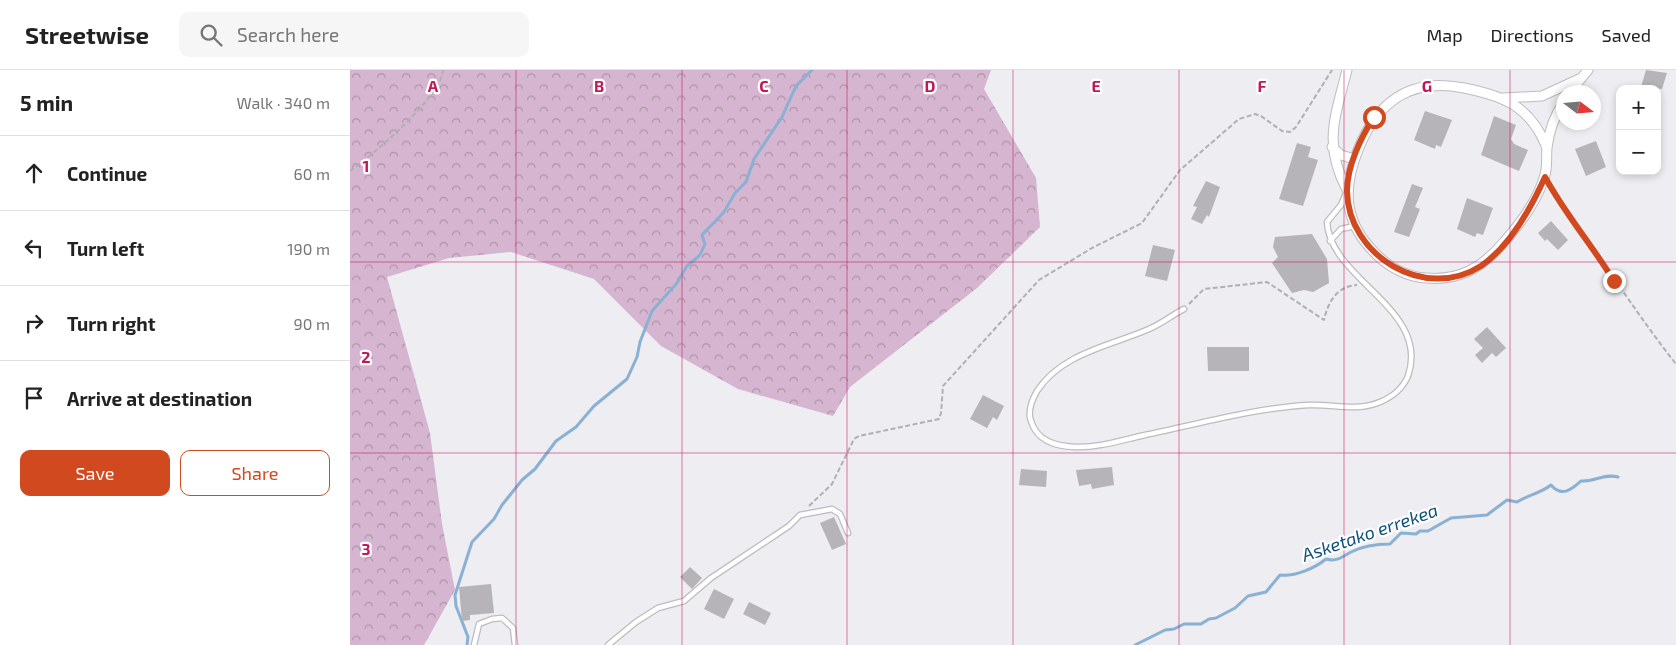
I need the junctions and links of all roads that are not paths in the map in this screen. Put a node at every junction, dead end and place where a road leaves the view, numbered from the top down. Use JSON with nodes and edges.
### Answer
{"nodes":[{"id":1,"x":1347,"y":70,"type":"edge"},
{"id":2,"x":1588,"y":70,"type":"edge"},
{"id":3,"x":1579,"y":79,"type":"junction"},
{"id":4,"x":1575,"y":85,"type":"edge"},
{"id":5,"x":1500,"y":98,"type":"junction"},
{"id":6,"x":1556,"y":117,"type":"edge"},
{"id":7,"x":1332,"y":147,"type":"junction"},
{"id":8,"x":1547,"y":148,"type":"junction"},
{"id":9,"x":1354,"y":159,"type":"junction"},
{"id":10,"x":1347,"y":190,"type":"junction"},
{"id":11,"x":1355,"y":226,"type":"junction"},
{"id":12,"x":1330,"y":241,"type":"junction"},
{"id":13,"x":1184,"y":309,"type":"road end"},
{"id":14,"x":848,"y":533,"type":"dead end"},
{"id":15,"x":474,"y":645,"type":"edge"},
{"id":16,"x":514,"y":645,"type":"edge"},
{"id":17,"x":608,"y":645,"type":"edge"}],
"edges":[{"from":1,"to":7,"type":"street"},
{"from":2,"to":3,"type":"street"},
{"from":3,"to":4,"type":"street"},
{"from":3,"to":5,"type":"street"},
{"from":5,"to":8,"type":"street"},
{"from":5,"to":9,"type":"street"},
{"from":6,"to":8,"type":"street"},
{"from":7,"to":9,"type":"street"},
{"from":7,"to":10,"type":"street"},
{"from":8,"to":11,"type":"street"},
{"from":9,"to":10,"type":"street"},
{"from":10,"to":11,"type":"street"},
{"from":10,"to":12,"type":"lane"},
{"from":11,"to":12,"type":"lane"},
{"from":12,"to":13,"type":"lane"},
{"from":14,"to":17,"type":"lane"},
{"from":15,"to":16,"type":"lane"}]}
